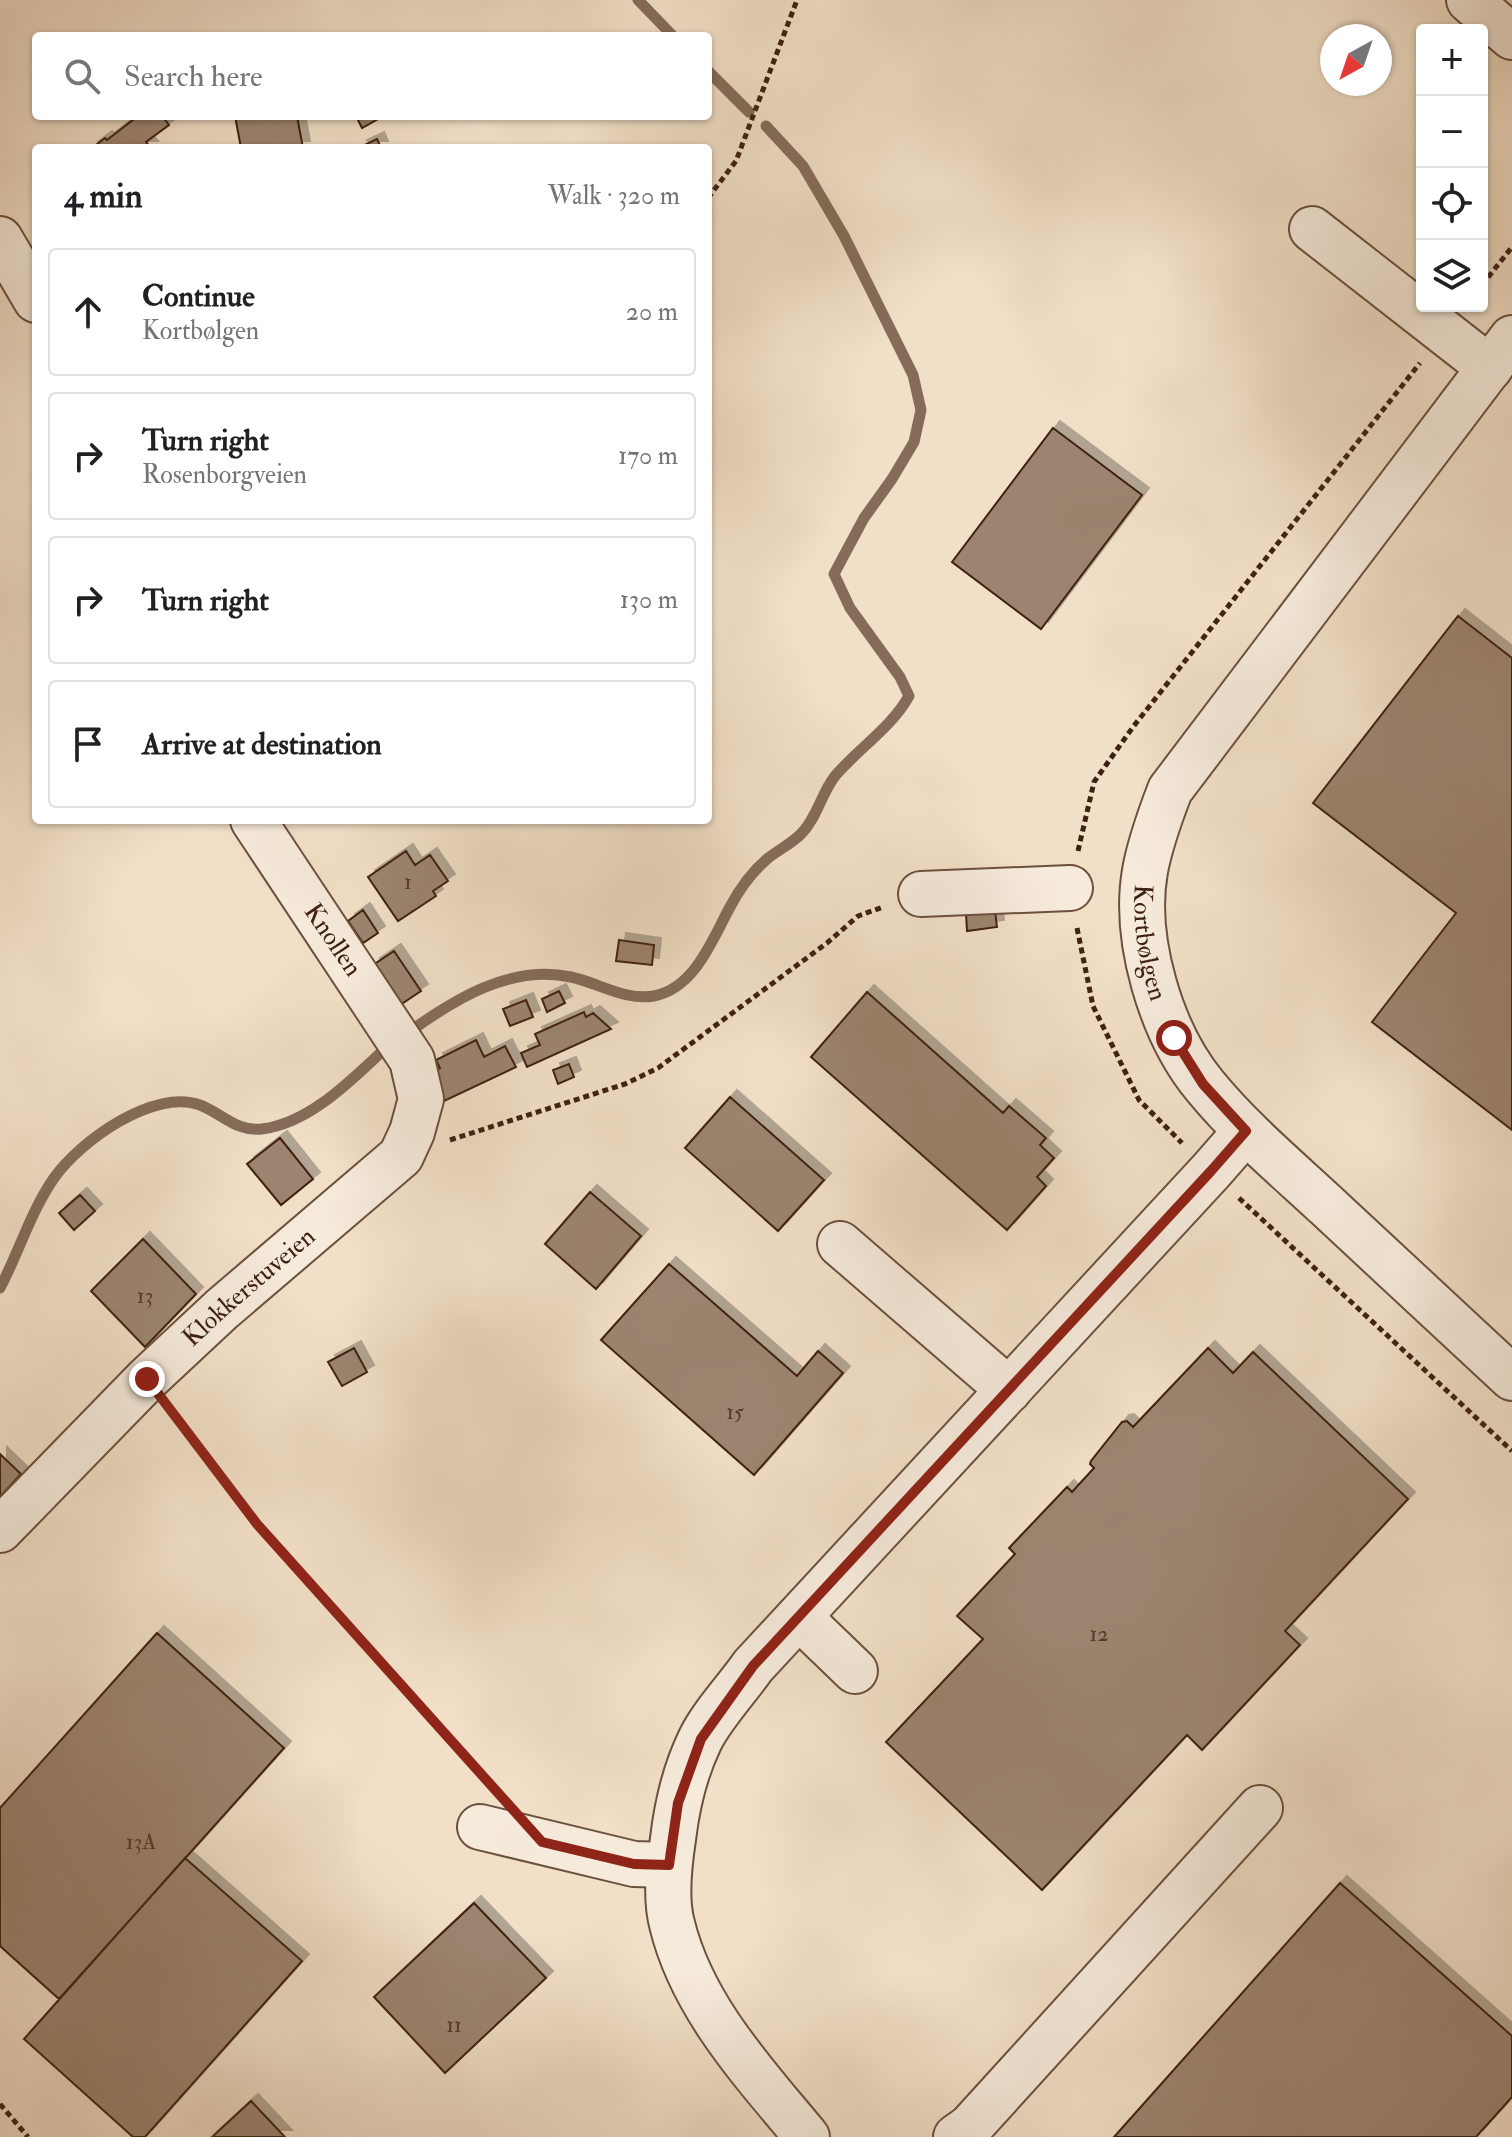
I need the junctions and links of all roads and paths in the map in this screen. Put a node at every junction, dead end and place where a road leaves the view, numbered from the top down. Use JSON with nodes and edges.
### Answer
{"nodes":[{"id":1,"x":797,"y":0,"type":"edge"},
{"id":2,"x":1469,"y":0,"type":"edge"},
{"id":3,"x":1512,"y":37,"type":"edge"},
{"id":4,"x":712,"y":193,"type":"edge"},
{"id":5,"x":1312,"y":229,"type":"dead end"},
{"id":6,"x":0,"y":239,"type":"edge"},
{"id":7,"x":1512,"y":247,"type":"edge"},
{"id":8,"x":1488,"y":277,"type":"edge"},
{"id":9,"x":32,"y":293,"type":"edge"},
{"id":10,"x":1501,"y":353,"type":"edge"},
{"id":11,"x":256,"y":824,"type":"edge"},
{"id":12,"x":1070,"y":888,"type":"dead end"},
{"id":13,"x":921,"y":894,"type":"joint"},
{"id":14,"x":402,"y":1044,"type":"joint"},
{"id":15,"x":1246,"y":1131,"type":"junction"},
{"id":16,"x":401,"y":1156,"type":"junction"},
{"id":17,"x":1236,"y":1194,"type":"dead end"},
{"id":18,"x":840,"y":1244,"type":"dead end"},
{"id":19,"x":1512,"y":1378,"type":"edge"},
{"id":20,"x":147,"y":1379,"type":"junction"},
{"id":21,"x":1009,"y":1390,"type":"junction"},
{"id":22,"x":1512,"y":1451,"type":"edge"},
{"id":23,"x":0,"y":1530,"type":"edge"},
{"id":24,"x":799,"y":1617,"type":"junction"},
{"id":25,"x":855,"y":1671,"type":"dead end"},
{"id":26,"x":1260,"y":1808,"type":"dead end"},
{"id":27,"x":490,"y":1811,"type":"joint"},
{"id":28,"x":669,"y":1865,"type":"junction"},
{"id":29,"x":0,"y":2104,"type":"edge"},
{"id":30,"x":28,"y":2137,"type":"edge"},
{"id":31,"x":807,"y":2137,"type":"edge"},
{"id":32,"x":956,"y":2137,"type":"edge"}],
"edges":[{"from":1,"to":4,"type":"path"},
{"from":2,"to":3,"type":"street"},
{"from":5,"to":10,"type":"street"},
{"from":6,"to":9,"type":"street"},
{"from":7,"to":8,"type":"path"},
{"from":10,"to":15,"type":"street","name":"Kortbølgen"},
{"from":11,"to":14,"type":"street","name":"Knollen"},
{"from":12,"to":13,"type":"street"},
{"from":13,"to":16,"type":"path"},
{"from":14,"to":16,"type":"street","name":"Klokkerstuveien"},
{"from":15,"to":19,"type":"street","name":"Kortbølgen"},
{"from":15,"to":21,"type":"street"},
{"from":16,"to":20,"type":"street","name":"Klokkerstuveien"},
{"from":17,"to":22,"type":"path"},
{"from":18,"to":21,"type":"street"},
{"from":20,"to":23,"type":"street","name":"Klokkerstuveien"},
{"from":20,"to":27,"type":"path"},
{"from":21,"to":24,"type":"street"},
{"from":24,"to":25,"type":"street"},
{"from":24,"to":28,"type":"street"},
{"from":26,"to":32,"type":"street"},
{"from":27,"to":28,"type":"street"},
{"from":28,"to":31,"type":"street"},
{"from":29,"to":30,"type":"path"}]}
